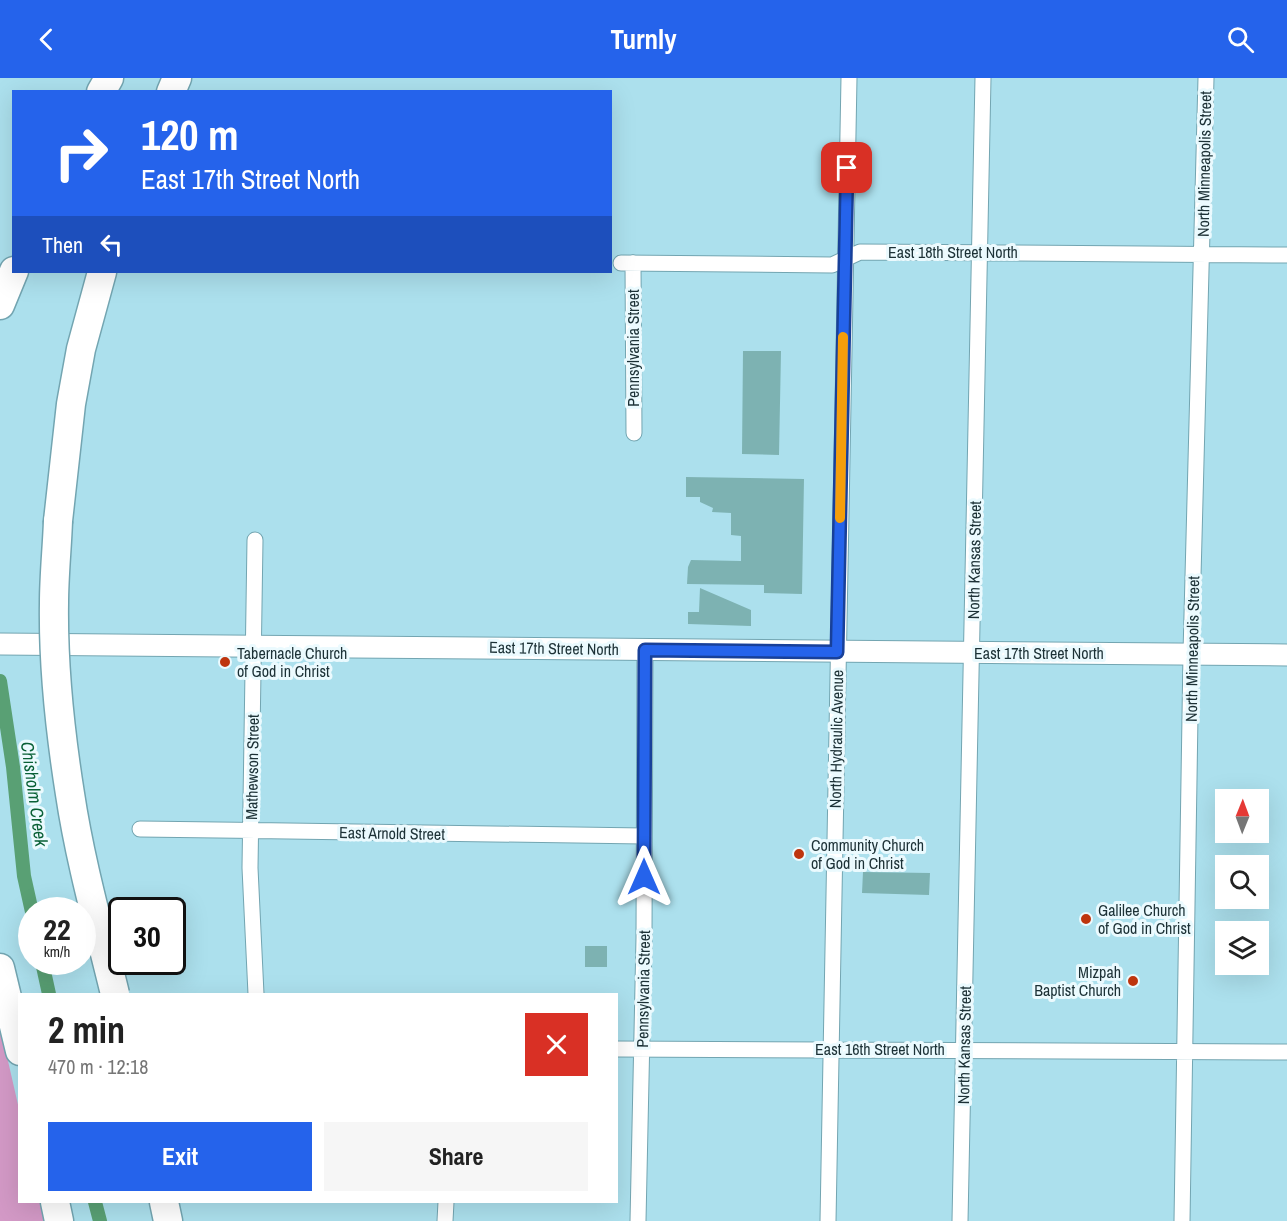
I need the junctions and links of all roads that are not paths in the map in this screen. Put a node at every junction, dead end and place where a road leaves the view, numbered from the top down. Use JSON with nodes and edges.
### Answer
{"nodes":[{"id":1,"x":849,"y":78,"type":"edge"},
{"id":2,"x":984,"y":78,"type":"edge"},
{"id":3,"x":1206,"y":78,"type":"edge"},
{"id":4,"x":981,"y":253,"type":"junction"},
{"id":5,"x":1203,"y":254,"type":"junction"},
{"id":6,"x":1287,"y":255,"type":"edge"},
{"id":7,"x":845,"y":259,"type":"junction"},
{"id":8,"x":627,"y":263,"type":"joint"},
{"id":9,"x":102,"y":273,"type":"edge"},
{"id":10,"x":634,"y":433,"type":"dead end"},
{"id":11,"x":255,"y":540,"type":"dead end"},
{"id":12,"x":0,"y":644,"type":"edge"},
{"id":13,"x":254,"y":645,"type":"junction"},
{"id":14,"x":645,"y":650,"type":"junction"},
{"id":15,"x":837,"y":652,"type":"junction"},
{"id":16,"x":973,"y":653,"type":"junction"},
{"id":17,"x":1191,"y":653,"type":"junction"},
{"id":18,"x":1287,"y":655,"type":"edge"},
{"id":19,"x":140,"y":829,"type":"dead end"},
{"id":20,"x":250,"y":831,"type":"junction"},
{"id":21,"x":644,"y":836,"type":"junction"},
{"id":22,"x":0,"y":968,"type":"edge"},
{"id":23,"x":115,"y":993,"type":"edge"},
{"id":24,"x":256,"y":993,"type":"edge"},
{"id":25,"x":18,"y":1043,"type":"edge"},
{"id":26,"x":618,"y":1049,"type":"edge"},
{"id":27,"x":641,"y":1049,"type":"junction"},
{"id":28,"x":832,"y":1049,"type":"junction"},
{"id":29,"x":964,"y":1050,"type":"junction"},
{"id":30,"x":1186,"y":1051,"type":"junction"},
{"id":31,"x":1287,"y":1052,"type":"edge"},
{"id":32,"x":54,"y":1203,"type":"edge"},
{"id":33,"x":164,"y":1203,"type":"edge"},
{"id":34,"x":446,"y":1203,"type":"edge"},
{"id":35,"x":59,"y":1221,"type":"edge"},
{"id":36,"x":168,"y":1221,"type":"edge"},
{"id":37,"x":445,"y":1221,"type":"edge"},
{"id":38,"x":638,"y":1221,"type":"edge"},
{"id":39,"x":828,"y":1221,"type":"edge"},
{"id":40,"x":960,"y":1221,"type":"edge"},
{"id":41,"x":1182,"y":1221,"type":"edge"}],
"edges":[{"from":1,"to":7,"type":"street","name":"North Hydraulic Avenue"},
{"from":2,"to":4,"type":"street","name":"North Kansas Street"},
{"from":3,"to":5,"type":"street","name":"North Minneapolis Street"},
{"from":4,"to":5,"type":"street","name":"East 18th Street North"},
{"from":4,"to":7,"type":"street","name":"East 18th Street North"},
{"from":4,"to":16,"type":"street","name":"North Kansas Street"},
{"from":5,"to":6,"type":"street","name":"East 18th Street North"},
{"from":5,"to":17,"type":"street","name":"North Minneapolis Street"},
{"from":7,"to":8,"type":"street","name":"East 18th Street North"},
{"from":7,"to":15,"type":"street","name":"North Hydraulic Avenue"},
{"from":8,"to":10,"type":"street","name":"Pennsylvania Street"},
{"from":9,"to":23,"type":"highway","bridge":true},
{"from":11,"to":13,"type":"street","name":"Mathewson Street"},
{"from":12,"to":13,"type":"street","name":"East 17th Street North"},
{"from":13,"to":14,"type":"street","name":"East 17th Street North"},
{"from":13,"to":20,"type":"street","name":"Mathewson Street"},
{"from":14,"to":15,"type":"street","name":"East 17th Street North"},
{"from":14,"to":21,"type":"street","name":"Pennsylvania Street"},
{"from":15,"to":16,"type":"street","name":"East 17th Street North"},
{"from":15,"to":28,"type":"street","name":"North Hydraulic Avenue"},
{"from":16,"to":17,"type":"street","name":"East 17th Street North"},
{"from":16,"to":29,"type":"street","name":"North Kansas Street"},
{"from":17,"to":18,"type":"street","name":"East 17th Street North"},
{"from":17,"to":30,"type":"street","name":"North Minneapolis Street"},
{"from":19,"to":20,"type":"street","name":"East Arnold Street"},
{"from":20,"to":21,"type":"street","name":"East Arnold Street"},
{"from":20,"to":24,"type":"street","name":"Mathewson Street"},
{"from":21,"to":27,"type":"street","name":"Pennsylvania Street"},
{"from":22,"to":25,"type":"highway"},
{"from":26,"to":27,"type":"street","name":"East 16th Street North"},
{"from":27,"to":28,"type":"street","name":"East 16th Street North"},
{"from":27,"to":38,"type":"street","name":"Pennsylvania Street"},
{"from":28,"to":29,"type":"street","name":"East 16th Street North"},
{"from":28,"to":39,"type":"street","name":"North Hydraulic Avenue"},
{"from":29,"to":30,"type":"street","name":"East 16th Street North"},
{"from":29,"to":40,"type":"street","name":"North Kansas Street"},
{"from":30,"to":31,"type":"street","name":"East 16th Street North"},
{"from":30,"to":41,"type":"street","name":"North Minneapolis Street"},
{"from":32,"to":35,"type":"highway"},
{"from":33,"to":36,"type":"highway"},
{"from":34,"to":37,"type":"street"}]}
